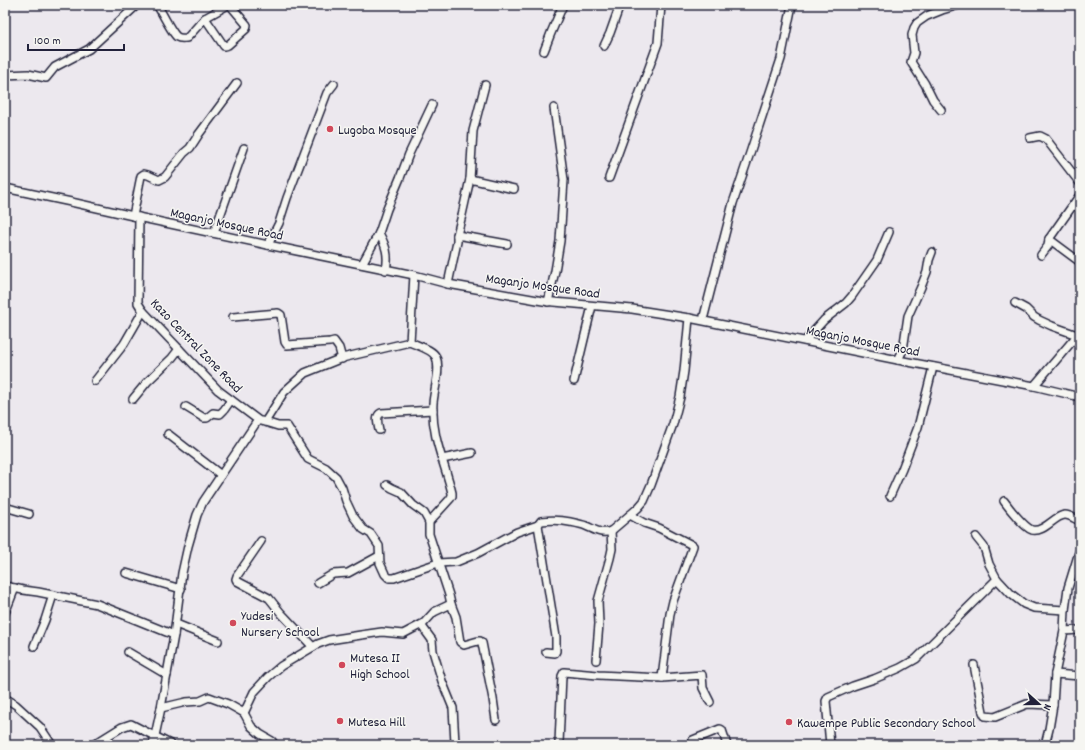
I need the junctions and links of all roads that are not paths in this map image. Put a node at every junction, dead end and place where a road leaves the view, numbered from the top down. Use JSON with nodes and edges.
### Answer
{"nodes":[{"id":1,"x":137,"y":5,"type":"edge"},
{"id":2,"x":157,"y":5,"type":"edge"},
{"id":3,"x":229,"y":5,"type":"edge"},
{"id":4,"x":563,"y":5,"type":"edge"},
{"id":5,"x":620,"y":5,"type":"edge"},
{"id":6,"x":661,"y":5,"type":"edge"},
{"id":7,"x":792,"y":5,"type":"edge"},
{"id":8,"x":958,"y":5,"type":"edge"},
{"id":9,"x":205,"y":18,"type":"junction"},
{"id":10,"x":604,"y":46,"type":"dead end"},
{"id":11,"x":544,"y":51,"type":"dead end"},
{"id":12,"x":5,"y":75,"type":"edge"},
{"id":13,"x":237,"y":83,"type":"dead end"},
{"id":14,"x":334,"y":84,"type":"dead end"},
{"id":15,"x":485,"y":85,"type":"dead end"},
{"id":16,"x":432,"y":105,"type":"dead end"},
{"id":17,"x":554,"y":108,"type":"dead end"},
{"id":18,"x":941,"y":110,"type":"dead end"},
{"id":19,"x":1030,"y":138,"type":"dead end"},
{"id":20,"x":244,"y":148,"type":"dead end"},
{"id":21,"x":610,"y":178,"type":"dead end"},
{"id":22,"x":470,"y":179,"type":"junction"},
{"id":23,"x":1080,"y":183,"type":"edge"},
{"id":24,"x":5,"y":188,"type":"edge"},
{"id":25,"x":514,"y":189,"type":"dead end"},
{"id":26,"x":1080,"y":195,"type":"edge"},
{"id":27,"x":136,"y":217,"type":"junction"},
{"id":28,"x":889,"y":232,"type":"dead end"},
{"id":29,"x":214,"y":233,"type":"junction"},
{"id":30,"x":379,"y":233,"type":"junction"},
{"id":31,"x":457,"y":235,"type":"junction"},
{"id":32,"x":1049,"y":239,"type":"junction"},
{"id":33,"x":507,"y":244,"type":"dead end"},
{"id":34,"x":268,"y":245,"type":"junction"},
{"id":35,"x":932,"y":252,"type":"dead end"},
{"id":36,"x":1041,"y":256,"type":"dead end"},
{"id":37,"x":1080,"y":262,"type":"edge"},
{"id":38,"x":362,"y":264,"type":"junction"},
{"id":39,"x":386,"y":270,"type":"junction"},
{"id":40,"x":414,"y":275,"type":"junction"},
{"id":41,"x":448,"y":284,"type":"junction"},
{"id":42,"x":548,"y":302,"type":"junction"},
{"id":43,"x":1015,"y":303,"type":"dead end"},
{"id":44,"x":592,"y":306,"type":"junction"},
{"id":45,"x":143,"y":311,"type":"junction"},
{"id":46,"x":704,"y":316,"type":"dead end"},
{"id":47,"x":233,"y":317,"type":"dead end"},
{"id":48,"x":689,"y":318,"type":"junction"},
{"id":49,"x":1078,"y":333,"type":"edge"},
{"id":50,"x":804,"y":341,"type":"junction"},
{"id":51,"x":410,"y":342,"type":"junction"},
{"id":52,"x":179,"y":349,"type":"junction"},
{"id":53,"x":342,"y":359,"type":"junction"},
{"id":54,"x":898,"y":360,"type":"junction"},
{"id":55,"x":933,"y":367,"type":"junction"},
{"id":56,"x":95,"y":381,"type":"dead end"},
{"id":57,"x":574,"y":381,"type":"dead end"},
{"id":58,"x":1034,"y":386,"type":"junction"},
{"id":59,"x":1080,"y":397,"type":"edge"},
{"id":60,"x":133,"y":399,"type":"dead end"},
{"id":61,"x":231,"y":400,"type":"junction"},
{"id":62,"x":186,"y":407,"type":"dead end"},
{"id":63,"x":433,"y":410,"type":"junction"},
{"id":64,"x":258,"y":420,"type":"junction"},
{"id":65,"x":265,"y":422,"type":"junction"},
{"id":66,"x":378,"y":430,"type":"dead end"},
{"id":67,"x":168,"y":434,"type":"dead end"},
{"id":68,"x":472,"y":453,"type":"dead end"},
{"id":69,"x":442,"y":460,"type":"junction"},
{"id":70,"x":221,"y":475,"type":"junction"},
{"id":71,"x":387,"y":485,"type":"dead end"},
{"id":72,"x":890,"y":496,"type":"dead end"},
{"id":73,"x":1004,"y":501,"type":"dead end"},
{"id":74,"x":5,"y":507,"type":"edge"},
{"id":75,"x":29,"y":514,"type":"dead end"},
{"id":76,"x":630,"y":515,"type":"junction"},
{"id":77,"x":1080,"y":520,"type":"edge"},
{"id":78,"x":429,"y":522,"type":"junction"},
{"id":79,"x":538,"y":525,"type":"junction"},
{"id":80,"x":610,"y":531,"type":"junction"},
{"id":81,"x":976,"y":537,"type":"dead end"},
{"id":82,"x":261,"y":541,"type":"dead end"},
{"id":83,"x":1080,"y":549,"type":"edge"},
{"id":84,"x":379,"y":556,"type":"junction"},
{"id":85,"x":438,"y":563,"type":"junction"},
{"id":86,"x":126,"y":573,"type":"dead end"},
{"id":87,"x":997,"y":579,"type":"junction"},
{"id":88,"x":318,"y":583,"type":"dead end"},
{"id":89,"x":5,"y":586,"type":"edge"},
{"id":90,"x":15,"y":588,"type":"junction"},
{"id":91,"x":180,"y":589,"type":"junction"},
{"id":92,"x":53,"y":595,"type":"junction"},
{"id":93,"x":451,"y":604,"type":"junction"},
{"id":94,"x":1065,"y":610,"type":"junction"},
{"id":95,"x":5,"y":613,"type":"edge"},
{"id":96,"x":176,"y":624,"type":"junction"},
{"id":97,"x":421,"y":625,"type":"junction"},
{"id":98,"x":1080,"y":630,"type":"edge"},
{"id":99,"x":1064,"y":631,"type":"junction"},
{"id":100,"x":174,"y":635,"type":"junction"},
{"id":101,"x":218,"y":641,"type":"dead end"},
{"id":102,"x":34,"y":646,"type":"dead end"},
{"id":103,"x":313,"y":647,"type":"junction"},
{"id":104,"x":128,"y":652,"type":"dead end"},
{"id":105,"x":546,"y":652,"type":"dead end"},
{"id":106,"x":596,"y":660,"type":"dead end"},
{"id":107,"x":974,"y":665,"type":"dead end"},
{"id":108,"x":1055,"y":674,"type":"junction"},
{"id":109,"x":167,"y":675,"type":"junction"},
{"id":110,"x":1080,"y":676,"type":"edge"},
{"id":111,"x":662,"y":678,"type":"junction"},
{"id":112,"x":5,"y":698,"type":"edge"},
{"id":113,"x":710,"y":702,"type":"dead end"},
{"id":114,"x":1053,"y":705,"type":"junction"},
{"id":115,"x":161,"y":708,"type":"junction"},
{"id":116,"x":244,"y":713,"type":"junction"},
{"id":117,"x":496,"y":720,"type":"dead end"},
{"id":118,"x":154,"y":737,"type":"junction"},
{"id":119,"x":693,"y":740,"type":"dead end"},
{"id":120,"x":455,"y":743,"type":"dead end"},
{"id":121,"x":559,"y":743,"type":"dead end"},
{"id":122,"x":52,"y":745,"type":"edge"},
{"id":123,"x":93,"y":745,"type":"edge"},
{"id":124,"x":153,"y":745,"type":"edge"},
{"id":125,"x":172,"y":745,"type":"edge"},
{"id":126,"x":275,"y":745,"type":"edge"},
{"id":127,"x":727,"y":745,"type":"edge"},
{"id":128,"x":830,"y":745,"type":"edge"},
{"id":129,"x":1045,"y":745,"type":"edge"}],
"edges":[{"from":1,"to":12,"type":"street"},
{"from":2,"to":9,"type":"street"},
{"from":3,"to":9,"type":"street"},
{"from":3,"to":9,"type":"street"},
{"from":4,"to":11,"type":"street"},
{"from":5,"to":10,"type":"street"},
{"from":6,"to":21,"type":"street"},
{"from":7,"to":46,"type":"street"},
{"from":8,"to":18,"type":"street"},
{"from":13,"to":27,"type":"street","name":"Kazo Central Zone Road"},
{"from":14,"to":34,"type":"street"},
{"from":15,"to":22,"type":"street"},
{"from":16,"to":30,"type":"street"},
{"from":17,"to":42,"type":"street"},
{"from":19,"to":23,"type":"street"},
{"from":20,"to":29,"type":"street"},
{"from":22,"to":25,"type":"street"},
{"from":22,"to":31,"type":"street"},
{"from":24,"to":27,"type":"street","name":"Maganjo Mosque Road"},
{"from":26,"to":32,"type":"street"},
{"from":27,"to":29,"type":"street","name":"Maganjo Mosque Road"},
{"from":27,"to":45,"type":"street","name":"Kazo Central Zone Road"},
{"from":28,"to":50,"type":"street"},
{"from":29,"to":34,"type":"street","name":"Maganjo Mosque Road"},
{"from":30,"to":38,"type":"street"},
{"from":30,"to":39,"type":"street"},
{"from":31,"to":33,"type":"street"},
{"from":31,"to":41,"type":"street"},
{"from":32,"to":36,"type":"street"},
{"from":32,"to":37,"type":"street"},
{"from":34,"to":38,"type":"street","name":"Maganjo Mosque Road"},
{"from":35,"to":54,"type":"street"},
{"from":38,"to":39,"type":"street","name":"Maganjo Mosque Road"},
{"from":39,"to":40,"type":"street","name":"Maganjo Mosque Road"},
{"from":40,"to":41,"type":"street","name":"Maganjo Mosque Road"},
{"from":40,"to":51,"type":"street"},
{"from":41,"to":42,"type":"street","name":"Maganjo Mosque Road"},
{"from":42,"to":44,"type":"street","name":"Maganjo Mosque Road"},
{"from":43,"to":49,"type":"street"},
{"from":44,"to":48,"type":"street","name":"Maganjo Mosque Road"},
{"from":44,"to":57,"type":"street"},
{"from":45,"to":52,"type":"street","name":"Kazo Central Zone Road"},
{"from":45,"to":56,"type":"street"},
{"from":47,"to":53,"type":"street"},
{"from":48,"to":50,"type":"street","name":"Maganjo Mosque Road"},
{"from":48,"to":76,"type":"street"},
{"from":49,"to":58,"type":"street"},
{"from":50,"to":54,"type":"street","name":"Maganjo Mosque Road"},
{"from":51,"to":53,"type":"street"},
{"from":51,"to":63,"type":"street"},
{"from":52,"to":60,"type":"street"},
{"from":52,"to":61,"type":"street","name":"Kazo Central Zone Road"},
{"from":53,"to":65,"type":"street"},
{"from":54,"to":55,"type":"street","name":"Maganjo Mosque Road"},
{"from":55,"to":58,"type":"street","name":"Maganjo Mosque Road"},
{"from":55,"to":72,"type":"street"},
{"from":58,"to":59,"type":"street","name":"Maganjo Mosque Road"},
{"from":61,"to":62,"type":"street"},
{"from":61,"to":64,"type":"street","name":"Kazo Central Zone Road"},
{"from":63,"to":66,"type":"street"},
{"from":63,"to":69,"type":"street"},
{"from":64,"to":65,"type":"street"},
{"from":64,"to":70,"type":"street"},
{"from":65,"to":84,"type":"street"},
{"from":67,"to":70,"type":"street"},
{"from":68,"to":69,"type":"street"},
{"from":69,"to":78,"type":"street"},
{"from":70,"to":91,"type":"street"},
{"from":71,"to":78,"type":"street"},
{"from":73,"to":77,"type":"street"},
{"from":74,"to":75,"type":"street"},
{"from":76,"to":80,"type":"street"},
{"from":76,"to":111,"type":"street"},
{"from":78,"to":85,"type":"street"},
{"from":79,"to":80,"type":"street"},
{"from":79,"to":85,"type":"street"},
{"from":79,"to":105,"type":"street"},
{"from":80,"to":106,"type":"street"},
{"from":81,"to":87,"type":"street"},
{"from":82,"to":103,"type":"street"},
{"from":83,"to":94,"type":"street"},
{"from":84,"to":85,"type":"street"},
{"from":84,"to":88,"type":"street"},
{"from":85,"to":93,"type":"street"},
{"from":86,"to":91,"type":"street"},
{"from":87,"to":94,"type":"street"},
{"from":87,"to":128,"type":"street"},
{"from":89,"to":90,"type":"street"},
{"from":90,"to":92,"type":"street"},
{"from":90,"to":95,"type":"street"},
{"from":91,"to":96,"type":"street"},
{"from":92,"to":100,"type":"street"},
{"from":92,"to":102,"type":"street"},
{"from":93,"to":97,"type":"street"},
{"from":93,"to":117,"type":"street"},
{"from":94,"to":99,"type":"street"},
{"from":96,"to":100,"type":"street"},
{"from":96,"to":101,"type":"street"},
{"from":97,"to":103,"type":"street"},
{"from":97,"to":120,"type":"street"},
{"from":98,"to":99,"type":"street"},
{"from":99,"to":108,"type":"street"},
{"from":100,"to":109,"type":"street"},
{"from":103,"to":116,"type":"street"},
{"from":104,"to":109,"type":"street"},
{"from":107,"to":114,"type":"street"},
{"from":108,"to":110,"type":"street"},
{"from":108,"to":114,"type":"street"},
{"from":109,"to":115,"type":"street"},
{"from":111,"to":113,"type":"street"},
{"from":111,"to":121,"type":"street"},
{"from":112,"to":122,"type":"street"},
{"from":114,"to":129,"type":"street"},
{"from":115,"to":116,"type":"street"},
{"from":115,"to":118,"type":"street"},
{"from":116,"to":126,"type":"street"},
{"from":118,"to":123,"type":"street"},
{"from":118,"to":124,"type":"street"},
{"from":118,"to":125,"type":"street"},
{"from":119,"to":127,"type":"street"}]}
